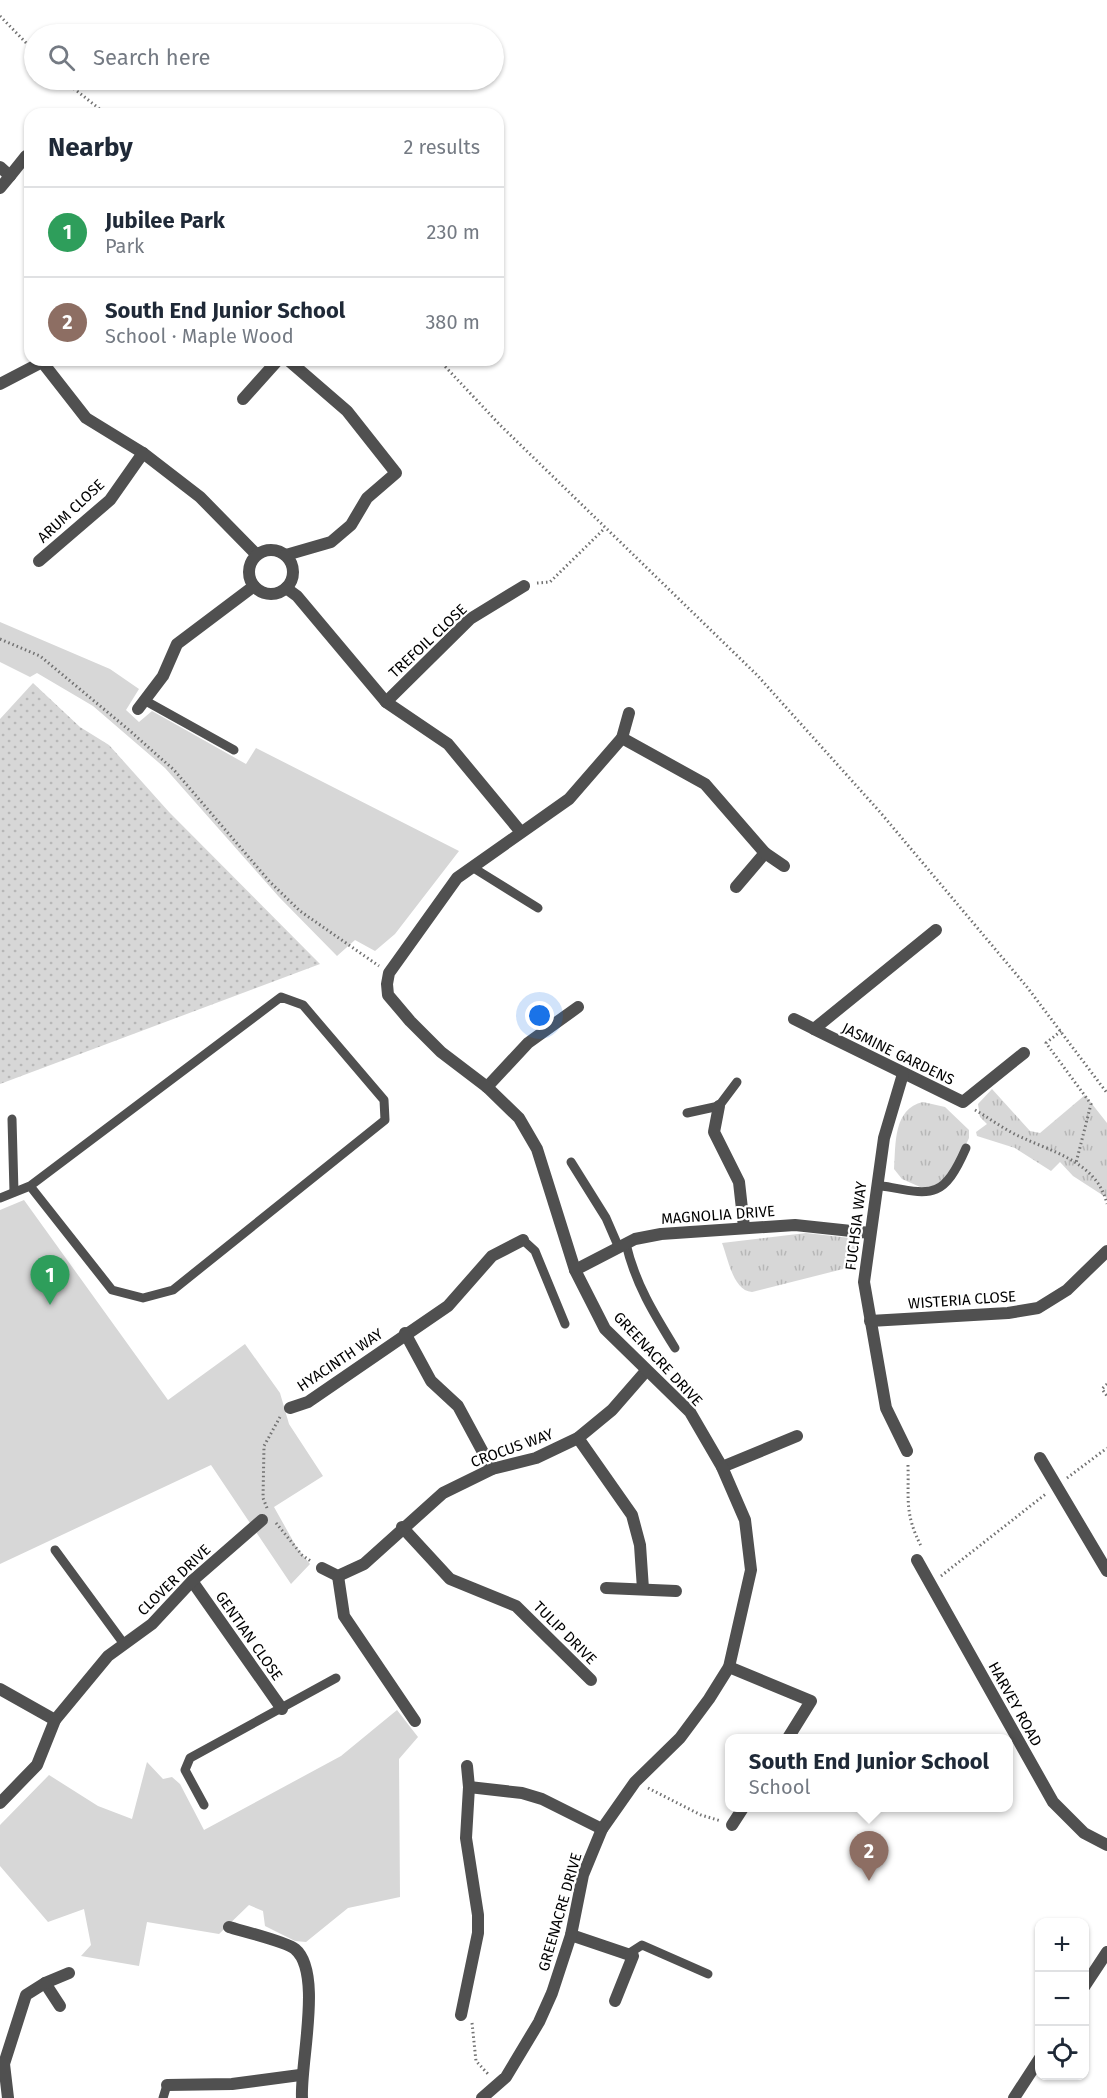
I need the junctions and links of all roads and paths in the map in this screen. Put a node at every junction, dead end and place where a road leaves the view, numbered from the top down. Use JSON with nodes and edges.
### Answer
{"nodes":[{"id":1,"x":0,"y":16,"type":"edge"},
{"id":2,"x":24,"y":41,"type":"edge"},
{"id":3,"x":76,"y":90,"type":"edge"},
{"id":4,"x":98,"y":108,"type":"edge"},
{"id":5,"x":24,"y":159,"type":"edge"},
{"id":6,"x":0,"y":167,"type":"edge"},
{"id":7,"x":10,"y":176,"type":"junction"},
{"id":8,"x":0,"y":188,"type":"edge"},
{"id":9,"x":34,"y":366,"type":"edge"},
{"id":10,"x":48,"y":366,"type":"edge"},
{"id":11,"x":273,"y":366,"type":"edge"},
{"id":12,"x":295,"y":366,"type":"edge"},
{"id":13,"x":445,"y":366,"type":"edge"},
{"id":14,"x":0,"y":384,"type":"edge"},
{"id":15,"x":243,"y":399,"type":"dead end"},
{"id":16,"x":143,"y":453,"type":"junction"},
{"id":17,"x":604,"y":528,"type":"junction"},
{"id":18,"x":256,"y":554,"type":"junction"},
{"id":19,"x":286,"y":555,"type":"junction"},
{"id":20,"x":39,"y":561,"type":"dead end"},
{"id":21,"x":254,"y":586,"type":"junction"},
{"id":22,"x":524,"y":586,"type":"joint"},
{"id":23,"x":286,"y":588,"type":"junction"},
{"id":24,"x":0,"y":639,"type":"edge"},
{"id":25,"x":386,"y":702,"type":"junction"},
{"id":26,"x":141,"y":705,"type":"joint"},
{"id":27,"x":629,"y":713,"type":"dead end"},
{"id":28,"x":622,"y":738,"type":"junction"},
{"id":29,"x":234,"y":750,"type":"dead end"},
{"id":30,"x":520,"y":831,"type":"junction"},
{"id":31,"x":765,"y":853,"type":"junction"},
{"id":32,"x":784,"y":866,"type":"dead end"},
{"id":33,"x":472,"y":867,"type":"junction"},
{"id":34,"x":736,"y":887,"type":"dead end"},
{"id":35,"x":537,"y":908,"type":"dead end"},
{"id":36,"x":936,"y":930,"type":"dead end"},
{"id":37,"x":388,"y":978,"type":"junction"},
{"id":38,"x":578,"y":1007,"type":"dead end"},
{"id":39,"x":794,"y":1019,"type":"dead end"},
{"id":40,"x":814,"y":1029,"type":"junction"},
{"id":41,"x":1061,"y":1031,"type":"junction"},
{"id":42,"x":1024,"y":1053,"type":"dead end"},
{"id":43,"x":903,"y":1074,"type":"junction"},
{"id":44,"x":737,"y":1082,"type":"dead end"},
{"id":45,"x":487,"y":1087,"type":"junction"},
{"id":46,"x":1107,"y":1093,"type":"edge"},
{"id":47,"x":963,"y":1102,"type":"junction"},
{"id":48,"x":718,"y":1106,"type":"junction"},
{"id":49,"x":687,"y":1113,"type":"dead end"},
{"id":50,"x":12,"y":1119,"type":"dead end"},
{"id":51,"x":966,"y":1148,"type":"dead end"},
{"id":52,"x":571,"y":1162,"type":"dead end"},
{"id":53,"x":1076,"y":1163,"type":"junction"},
{"id":54,"x":877,"y":1185,"type":"junction"},
{"id":55,"x":30,"y":1186,"type":"junction"},
{"id":56,"x":14,"y":1192,"type":"junction"},
{"id":57,"x":0,"y":1198,"type":"edge"},
{"id":58,"x":1107,"y":1204,"type":"edge"},
{"id":59,"x":744,"y":1227,"type":"junction"},
{"id":60,"x":870,"y":1233,"type":"junction"},
{"id":61,"x":523,"y":1240,"type":"joint"},
{"id":62,"x":622,"y":1246,"type":"junction"},
{"id":63,"x":1107,"y":1251,"type":"edge"},
{"id":64,"x":575,"y":1270,"type":"junction"},
{"id":65,"x":870,"y":1321,"type":"junction"},
{"id":66,"x":565,"y":1324,"type":"dead end"},
{"id":67,"x":405,"y":1334,"type":"junction"},
{"id":68,"x":675,"y":1348,"type":"dead end"},
{"id":69,"x":646,"y":1371,"type":"junction"},
{"id":70,"x":1107,"y":1384,"type":"edge"},
{"id":71,"x":1107,"y":1396,"type":"edge"},
{"id":72,"x":290,"y":1408,"type":"joint"},
{"id":73,"x":797,"y":1436,"type":"dead end"},
{"id":74,"x":578,"y":1438,"type":"junction"},
{"id":75,"x":1107,"y":1448,"type":"edge"},
{"id":76,"x":907,"y":1451,"type":"joint"},
{"id":77,"x":1040,"y":1458,"type":"dead end"},
{"id":78,"x":722,"y":1467,"type":"junction"},
{"id":79,"x":492,"y":1469,"type":"junction"},
{"id":80,"x":1056,"y":1486,"type":"junction"},
{"id":81,"x":262,"y":1520,"type":"dead end"},
{"id":82,"x":402,"y":1527,"type":"junction"},
{"id":83,"x":56,"y":1550,"type":"dead end"},
{"id":84,"x":917,"y":1560,"type":"joint"},
{"id":85,"x":322,"y":1568,"type":"joint"},
{"id":86,"x":1107,"y":1571,"type":"edge"},
{"id":87,"x":338,"y":1576,"type":"junction"},
{"id":88,"x":192,"y":1581,"type":"junction"},
{"id":89,"x":930,"y":1584,"type":"junction"},
{"id":90,"x":606,"y":1588,"type":"dead end"},
{"id":91,"x":643,"y":1589,"type":"junction"},
{"id":92,"x":676,"y":1591,"type":"dead end"},
{"id":93,"x":124,"y":1644,"type":"junction"},
{"id":94,"x":729,"y":1667,"type":"junction"},
{"id":95,"x":336,"y":1678,"type":"dead end"},
{"id":96,"x":591,"y":1680,"type":"dead end"},
{"id":97,"x":0,"y":1689,"type":"edge"},
{"id":98,"x":282,"y":1709,"type":"junction"},
{"id":99,"x":55,"y":1720,"type":"junction"},
{"id":100,"x":415,"y":1722,"type":"dead end"},
{"id":101,"x":791,"y":1734,"type":"edge"},
{"id":102,"x":467,"y":1766,"type":"dead end"},
{"id":103,"x":635,"y":1782,"type":"junction"},
{"id":104,"x":469,"y":1787,"type":"junction"},
{"id":105,"x":0,"y":1803,"type":"edge"},
{"id":106,"x":204,"y":1805,"type":"dead end"},
{"id":107,"x":740,"y":1812,"type":"edge"},
{"id":108,"x":732,"y":1825,"type":"joint"},
{"id":109,"x":602,"y":1829,"type":"junction"},
{"id":110,"x":1107,"y":1845,"type":"edge"},
{"id":111,"x":229,"y":1927,"type":"dead end"},
{"id":112,"x":571,"y":1935,"type":"junction"},
{"id":113,"x":1107,"y":1952,"type":"edge"},
{"id":114,"x":628,"y":1954,"type":"junction"},
{"id":115,"x":69,"y":1973,"type":"dead end"},
{"id":116,"x":708,"y":1974,"type":"dead end"},
{"id":117,"x":1089,"y":1979,"type":"edge"},
{"id":118,"x":45,"y":1983,"type":"junction"},
{"id":119,"x":615,"y":2001,"type":"dead end"},
{"id":120,"x":60,"y":2006,"type":"dead end"},
{"id":121,"x":461,"y":2015,"type":"joint"},
{"id":122,"x":1035,"y":2066,"type":"edge"},
{"id":123,"x":300,"y":2075,"type":"junction"},
{"id":124,"x":497,"y":2084,"type":"junction"},
{"id":125,"x":167,"y":2085,"type":"joint"},
{"id":126,"x":8,"y":2098,"type":"edge"},
{"id":127,"x":163,"y":2098,"type":"edge"},
{"id":128,"x":302,"y":2098,"type":"edge"},
{"id":129,"x":482,"y":2098,"type":"edge"},
{"id":130,"x":1014,"y":2098,"type":"edge"}],
"edges":[{"from":1,"to":2,"type":"path"},
{"from":3,"to":4,"type":"path"},
{"from":5,"to":7,"type":"street"},
{"from":6,"to":7,"type":"street"},
{"from":7,"to":8,"type":"street"},
{"from":9,"to":14,"type":"street"},
{"from":10,"to":16,"type":"street"},
{"from":11,"to":15,"type":"street"},
{"from":12,"to":19,"type":"street"},
{"from":13,"to":17,"type":"path"},
{"from":16,"to":18,"type":"street"},
{"from":16,"to":20,"type":"street","name":"ARUM CLOSE"},
{"from":17,"to":22,"type":"path"},
{"from":17,"to":41,"type":"path"},
{"from":18,"to":19,"type":"street"},
{"from":18,"to":21,"type":"street"},
{"from":19,"to":23,"type":"street"},
{"from":21,"to":23,"type":"street"},
{"from":21,"to":26,"type":"street"},
{"from":22,"to":25,"type":"street","name":"TREFOIL CLOSE"},
{"from":23,"to":25,"type":"street"},
{"from":24,"to":37,"type":"path"},
{"from":25,"to":30,"type":"street"},
{"from":26,"to":29,"type":"lane"},
{"from":27,"to":28,"type":"street"},
{"from":28,"to":30,"type":"street"},
{"from":28,"to":31,"type":"street"},
{"from":30,"to":33,"type":"street"},
{"from":31,"to":32,"type":"street"},
{"from":31,"to":34,"type":"street"},
{"from":33,"to":35,"type":"lane"},
{"from":33,"to":37,"type":"street"},
{"from":36,"to":40,"type":"street","name":"JASMINE GARDENS"},
{"from":37,"to":45,"type":"street","name":"GREENACRE DRIVE"},
{"from":38,"to":45,"type":"street"},
{"from":39,"to":40,"type":"street","name":"JASMINE GARDENS"},
{"from":40,"to":43,"type":"street","name":"JASMINE GARDENS"},
{"from":41,"to":46,"type":"path"},
{"from":41,"to":53,"type":"path"},
{"from":42,"to":47,"type":"street","name":"JASMINE GARDENS"},
{"from":43,"to":47,"type":"street","name":"JASMINE GARDENS"},
{"from":43,"to":54,"type":"street","name":"FUCHSIA WAY"},
{"from":44,"to":48,"type":"lane"},
{"from":45,"to":64,"type":"street","name":"GREENACRE DRIVE"},
{"from":47,"to":53,"type":"path"},
{"from":48,"to":49,"type":"lane"},
{"from":48,"to":59,"type":"street"},
{"from":50,"to":56,"type":"lane"},
{"from":51,"to":54,"type":"lane"},
{"from":52,"to":62,"type":"lane"},
{"from":53,"to":58,"type":"path"},
{"from":54,"to":60,"type":"street","name":"FUCHSIA WAY"},
{"from":55,"to":55,"type":"lane"},
{"from":55,"to":56,"type":"lane"},
{"from":56,"to":57,"type":"lane"},
{"from":59,"to":60,"type":"street","name":"MAGNOLIA DRIVE"},
{"from":59,"to":62,"type":"street","name":"MAGNOLIA DRIVE"},
{"from":60,"to":65,"type":"street","name":"FUCHSIA WAY"},
{"from":61,"to":66,"type":"lane"},
{"from":61,"to":67,"type":"street","name":"HYACINTH WAY"},
{"from":62,"to":64,"type":"street","name":"MAGNOLIA DRIVE"},
{"from":62,"to":68,"type":"lane"},
{"from":63,"to":65,"type":"street","name":"WISTERIA CLOSE"},
{"from":64,"to":69,"type":"street","name":"GREENACRE DRIVE"},
{"from":65,"to":76,"type":"street","name":"FUCHSIA WAY"},
{"from":67,"to":72,"type":"street","name":"HYACINTH WAY"},
{"from":67,"to":79,"type":"street","name":"HYACINTH WAY"},
{"from":69,"to":74,"type":"street","name":"CROCUS WAY"},
{"from":69,"to":78,"type":"street","name":"GREENACRE DRIVE"},
{"from":70,"to":71,"type":"path"},
{"from":72,"to":85,"type":"path"},
{"from":73,"to":78,"type":"street"},
{"from":74,"to":79,"type":"street","name":"CROCUS WAY"},
{"from":74,"to":91,"type":"street"},
{"from":75,"to":80,"type":"path"},
{"from":76,"to":84,"type":"path"},
{"from":77,"to":80,"type":"street"},
{"from":78,"to":94,"type":"street","name":"GREENACRE DRIVE"},
{"from":79,"to":82,"type":"street","name":"CROCUS WAY"},
{"from":80,"to":86,"type":"street"},
{"from":80,"to":89,"type":"path"},
{"from":81,"to":88,"type":"street","name":"CLOVER DRIVE"},
{"from":82,"to":87,"type":"street","name":"CROCUS WAY"},
{"from":82,"to":96,"type":"street","name":"TULIP DRIVE"},
{"from":83,"to":93,"type":"lane"},
{"from":84,"to":89,"type":"street","name":"HARVEY ROAD"},
{"from":85,"to":87,"type":"street"},
{"from":87,"to":100,"type":"street"},
{"from":88,"to":93,"type":"street","name":"CLOVER DRIVE"},
{"from":88,"to":98,"type":"street","name":"GENTIAN CLOSE"},
{"from":89,"to":110,"type":"street","name":"HARVEY ROAD"},
{"from":90,"to":91,"type":"street"},
{"from":91,"to":92,"type":"street"},
{"from":93,"to":99,"type":"street","name":"CLOVER DRIVE"},
{"from":94,"to":101,"type":"street"},
{"from":94,"to":103,"type":"street","name":"GREENACRE DRIVE"},
{"from":95,"to":98,"type":"lane"},
{"from":97,"to":99,"type":"street"},
{"from":98,"to":106,"type":"lane"},
{"from":99,"to":105,"type":"street","name":"CLOVER DRIVE"},
{"from":102,"to":104,"type":"street"},
{"from":103,"to":108,"type":"path"},
{"from":103,"to":109,"type":"street","name":"GREENACRE DRIVE"},
{"from":104,"to":109,"type":"street"},
{"from":104,"to":121,"type":"street"},
{"from":107,"to":108,"type":"street"},
{"from":109,"to":112,"type":"street","name":"GREENACRE DRIVE"},
{"from":111,"to":123,"type":"street"},
{"from":112,"to":114,"type":"street"},
{"from":112,"to":124,"type":"street","name":"GREENACRE DRIVE"},
{"from":113,"to":117,"type":"street"},
{"from":114,"to":116,"type":"lane"},
{"from":114,"to":119,"type":"street"},
{"from":115,"to":118,"type":"street"},
{"from":118,"to":120,"type":"street"},
{"from":118,"to":126,"type":"street"},
{"from":121,"to":124,"type":"path"},
{"from":122,"to":130,"type":"street"},
{"from":123,"to":125,"type":"street"},
{"from":123,"to":128,"type":"street"},
{"from":124,"to":129,"type":"street","name":"GREENACRE DRIVE"},
{"from":125,"to":127,"type":"lane"}]}
